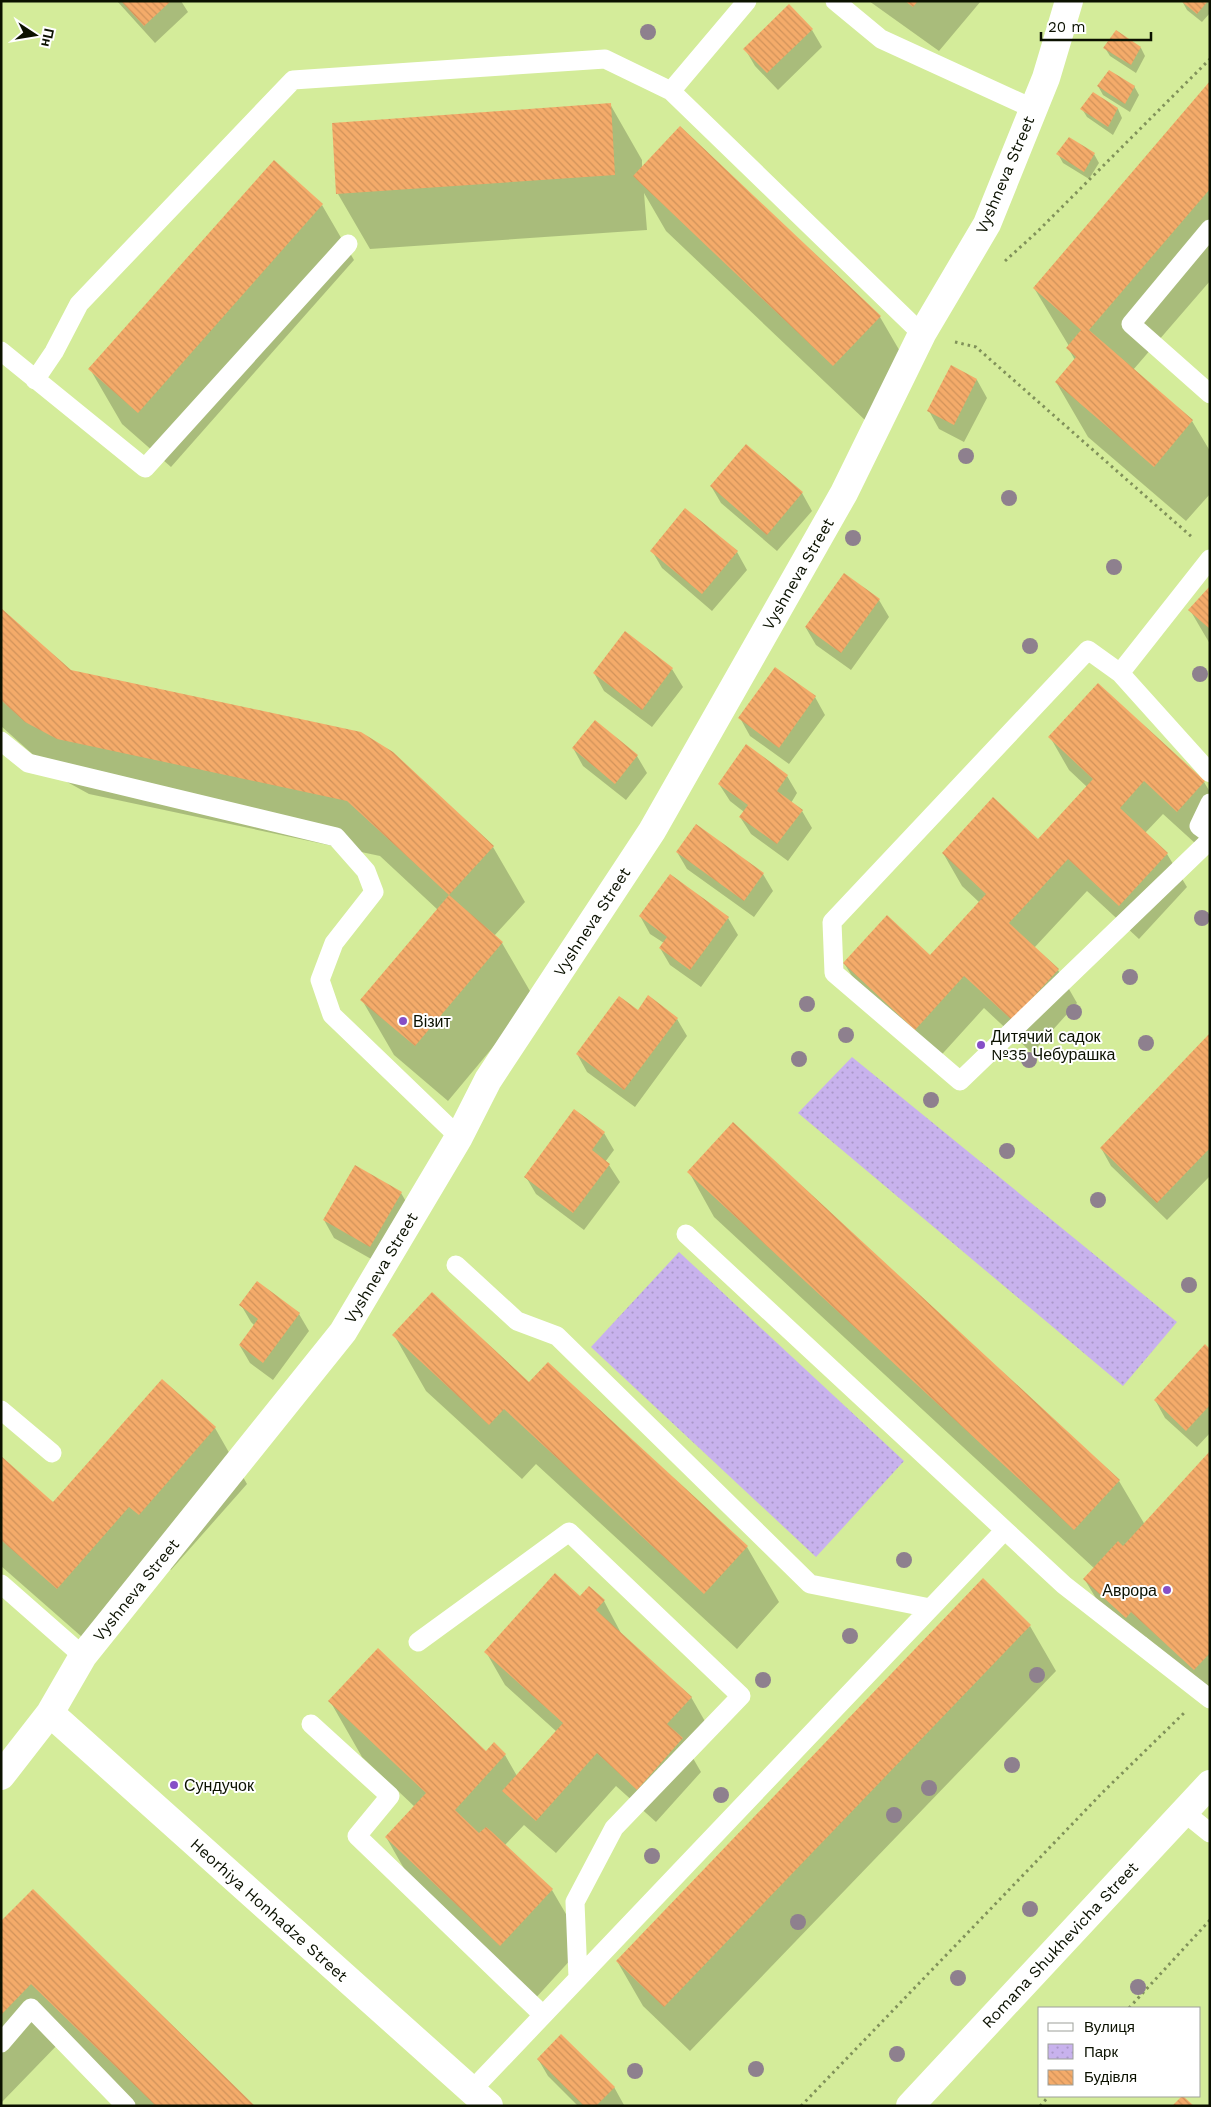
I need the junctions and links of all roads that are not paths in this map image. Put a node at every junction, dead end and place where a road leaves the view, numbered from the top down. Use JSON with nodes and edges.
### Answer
{"nodes":[{"id":1,"x":747,"y":1,"type":"edge"},
{"id":2,"x":835,"y":1,"type":"edge"},
{"id":3,"x":1069,"y":1,"type":"edge"},
{"id":4,"x":671,"y":91,"type":"junction"},
{"id":5,"x":1034,"y":109,"type":"junction"},
{"id":6,"x":1210,"y":229,"type":"edge"},
{"id":7,"x":348,"y":244,"type":"dead end"},
{"id":8,"x":922,"y":334,"type":"junction"},
{"id":9,"x":1,"y":351,"type":"edge"},
{"id":10,"x":35,"y":380,"type":"junction"},
{"id":11,"x":1210,"y":394,"type":"edge"},
{"id":12,"x":1210,"y":559,"type":"edge"},
{"id":13,"x":1120,"y":673,"type":"junction"},
{"id":14,"x":1,"y":741,"type":"edge"},
{"id":15,"x":1210,"y":773,"type":"edge"},
{"id":16,"x":1210,"y":803,"type":"edge"},
{"id":17,"x":1210,"y":834,"type":"edge"},
{"id":18,"x":1210,"y":840,"type":"edge"},
{"id":19,"x":459,"y":1137,"type":"junction"},
{"id":20,"x":686,"y":1234,"type":"dead end"},
{"id":21,"x":456,"y":1265,"type":"dead end"},
{"id":22,"x":1,"y":1410,"type":"edge"},
{"id":23,"x":52,"y":1453,"type":"dead end"},
{"id":24,"x":1004,"y":1531,"type":"junction"},
{"id":25,"x":1,"y":1584,"type":"edge"},
{"id":26,"x":930,"y":1608,"type":"junction"},
{"id":27,"x":418,"y":1642,"type":"dead end"},
{"id":28,"x":84,"y":1656,"type":"junction"},
{"id":29,"x":1207,"y":1696,"type":"edge"},
{"id":30,"x":50,"y":1713,"type":"junction"},
{"id":31,"x":311,"y":1724,"type":"dead end"},
{"id":32,"x":1,"y":1776,"type":"edge"},
{"id":33,"x":1210,"y":1784,"type":"edge"},
{"id":34,"x":1184,"y":1812,"type":"junction"},
{"id":35,"x":1210,"y":1833,"type":"edge"},
{"id":36,"x":578,"y":1978,"type":"junction"},
{"id":37,"x":543,"y":2015,"type":"junction"},
{"id":38,"x":1,"y":2043,"type":"edge"},
{"id":39,"x":480,"y":2098,"type":"edge"},
{"id":40,"x":126,"y":2106,"type":"edge"},
{"id":41,"x":910,"y":2106,"type":"edge"}],
"edges":[{"from":1,"to":4,"type":"lane"},
{"from":2,"to":5,"type":"lane"},
{"from":3,"to":5,"type":"street","name":"Vyshneva Street"},
{"from":4,"to":8,"type":"lane"},
{"from":4,"to":10,"type":"lane"},
{"from":5,"to":8,"type":"street","name":"Vyshneva Street"},
{"from":6,"to":11,"type":"lane"},
{"from":7,"to":10,"type":"lane"},
{"from":8,"to":19,"type":"street","name":"Vyshneva Street"},
{"from":9,"to":10,"type":"lane"},
{"from":12,"to":13,"type":"lane"},
{"from":13,"to":15,"type":"lane"},
{"from":13,"to":18,"type":"lane"},
{"from":14,"to":19,"type":"lane"},
{"from":16,"to":17,"type":"lane"},
{"from":19,"to":28,"type":"street","name":"Vyshneva Street"},
{"from":20,"to":24,"type":"lane"},
{"from":21,"to":26,"type":"lane"},
{"from":22,"to":23,"type":"lane"},
{"from":24,"to":26,"type":"lane"},
{"from":24,"to":29,"type":"lane"},
{"from":25,"to":28,"type":"lane"},
{"from":26,"to":36,"type":"lane"},
{"from":27,"to":36,"type":"lane"},
{"from":28,"to":30,"type":"street","name":"Vyshneva Street"},
{"from":30,"to":32,"type":"street","name":"Vyshneva Street"},
{"from":30,"to":39,"type":"street","name":"Heorhiya Honhadze Street"},
{"from":31,"to":37,"type":"lane"},
{"from":33,"to":34,"type":"street","name":"Romana Shukhevicha Street"},
{"from":34,"to":35,"type":"lane"},
{"from":34,"to":41,"type":"street","name":"Romana Shukhevicha Street"},
{"from":36,"to":37,"type":"lane"},
{"from":37,"to":39,"type":"lane"},
{"from":38,"to":40,"type":"lane"}]}
